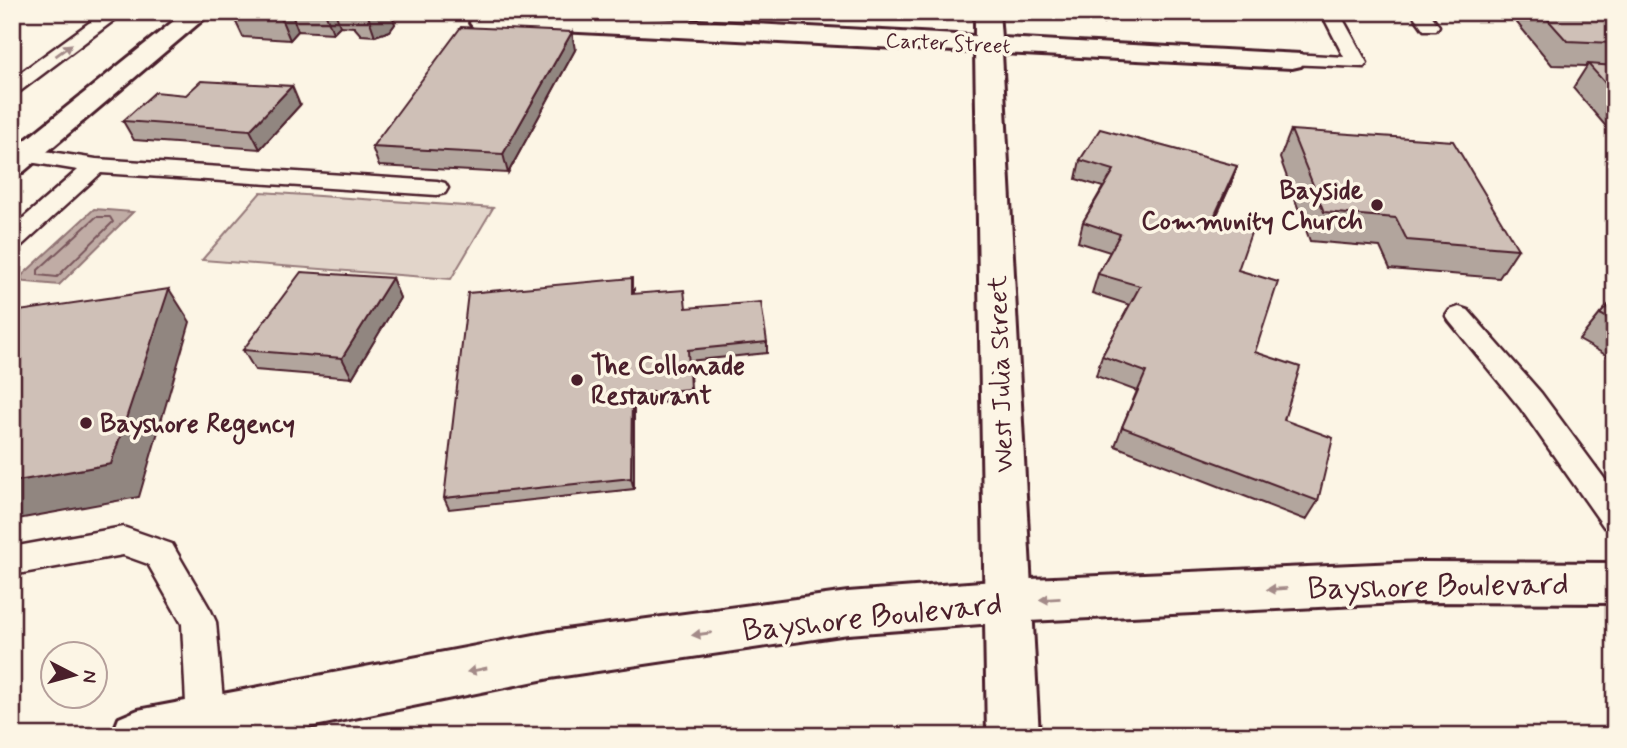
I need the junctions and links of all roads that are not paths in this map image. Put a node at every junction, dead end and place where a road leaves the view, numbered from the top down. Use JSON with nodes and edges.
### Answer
{"nodes":[{"id":1,"x":116,"y":12,"type":"edge"},
{"id":2,"x":200,"y":12,"type":"edge"},
{"id":3,"x":492,"y":12,"type":"edge"},
{"id":4,"x":1330,"y":12,"type":"edge"},
{"id":5,"x":519,"y":17,"type":"edge"},
{"id":6,"x":988,"y":29,"type":"edge"},
{"id":7,"x":1292,"y":60,"type":"joint"},
{"id":8,"x":12,"y":88,"type":"edge"},
{"id":9,"x":19,"y":161,"type":"edge"},
{"id":10,"x":96,"y":166,"type":"junction"},
{"id":11,"x":437,"y":188,"type":"dead end"},
{"id":12,"x":12,"y":241,"type":"edge"},
{"id":13,"x":1459,"y":316,"type":"dead end"},
{"id":14,"x":1615,"y":518,"type":"edge"},
{"id":15,"x":12,"y":561,"type":"edge"},
{"id":16,"x":1615,"y":583,"type":"edge"},
{"id":17,"x":1008,"y":601,"type":"junction"},
{"id":18,"x":206,"y":723,"type":"junction"},
{"id":19,"x":138,"y":736,"type":"edge"},
{"id":20,"x":1013,"y":736,"type":"edge"}],
"edges":[{"from":8,"to":1,"type":"lane","one_way":true},
{"from":2,"to":9,"type":"street"},
{"from":3,"to":5,"type":"street","name":"Carter Street"},
{"from":4,"to":7,"type":"lane"},
{"from":5,"to":6,"type":"street","name":"Carter Street"},
{"from":6,"to":7,"type":"street","name":"Carter Street"},
{"from":6,"to":17,"type":"street","name":"West Julia Street"},
{"from":9,"to":10,"type":"lane"},
{"from":10,"to":11,"type":"lane"},
{"from":10,"to":12,"type":"lane"},
{"from":13,"to":14,"type":"lane"},
{"from":15,"to":18,"type":"lane"},
{"from":16,"to":17,"type":"street","name":"Bayshore Boulevard","one_way":true},
{"from":17,"to":18,"type":"street","name":"Bayshore Boulevard","one_way":true},
{"from":17,"to":20,"type":"street","name":"West Julia Street"},
{"from":18,"to":19,"type":"street","name":"Bayshore Boulevard"}]}
